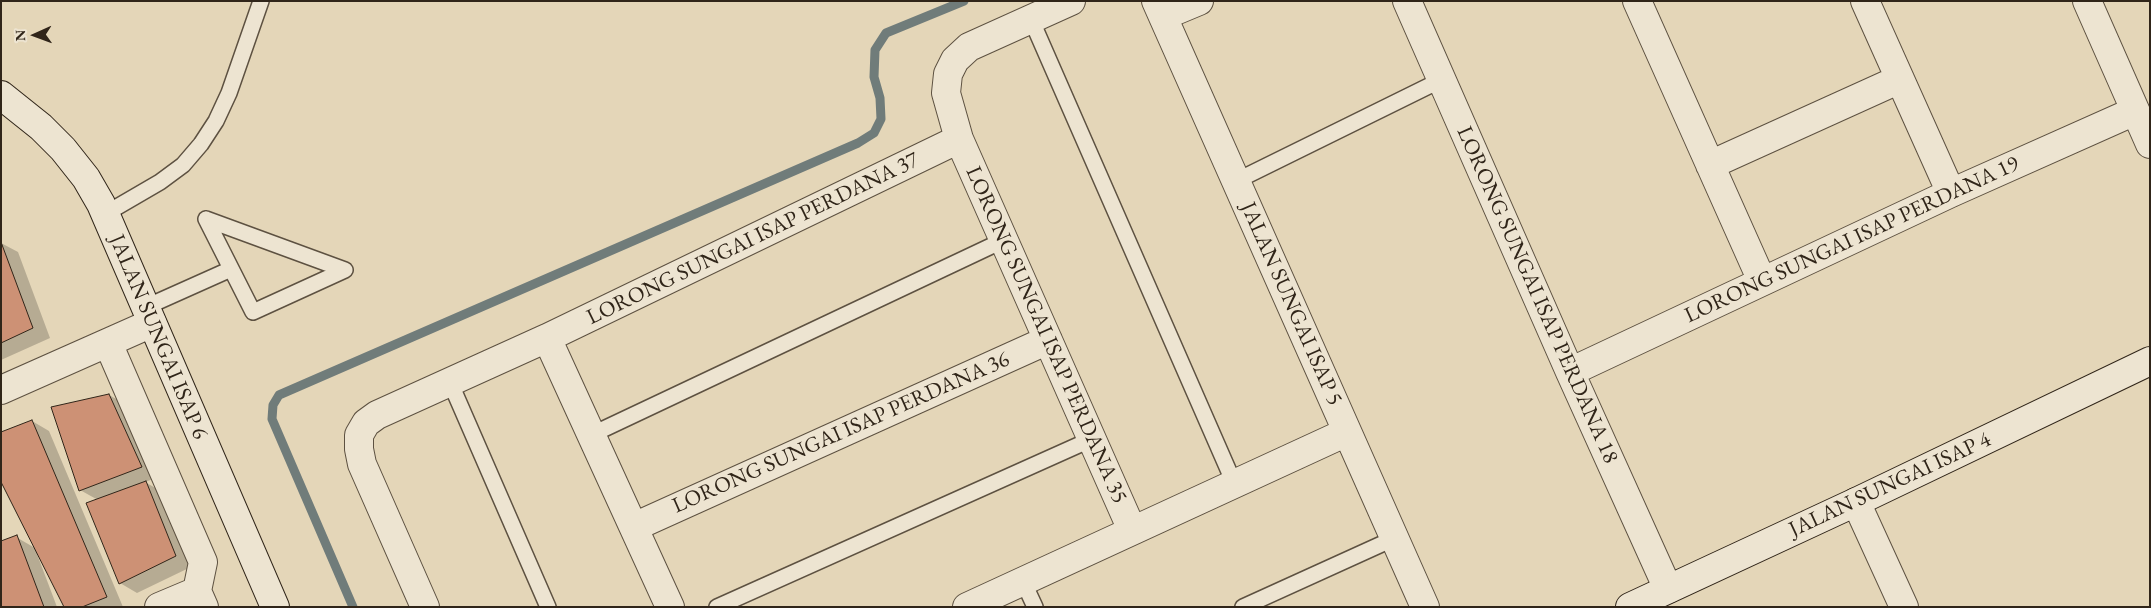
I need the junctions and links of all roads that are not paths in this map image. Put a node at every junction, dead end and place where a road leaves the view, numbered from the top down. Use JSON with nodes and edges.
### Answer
{"nodes":[{"id":1,"x":261,"y":1,"type":"edge"},
{"id":2,"x":1071,"y":1,"type":"edge"},
{"id":3,"x":1199,"y":1,"type":"edge"},
{"id":4,"x":1406,"y":1,"type":"edge"},
{"id":5,"x":1637,"y":1,"type":"edge"},
{"id":6,"x":1865,"y":1,"type":"edge"},
{"id":7,"x":2087,"y":1,"type":"edge"},
{"id":8,"x":1159,"y":9,"type":"edge"},
{"id":9,"x":1031,"y":19,"type":"junction"},
{"id":10,"x":1900,"y":79,"type":"junction"},
{"id":11,"x":1441,"y":80,"type":"junction"},
{"id":12,"x":1,"y":95,"type":"edge"},
{"id":13,"x":2135,"y":111,"type":"junction"},
{"id":14,"x":959,"y":140,"type":"junction"},
{"id":15,"x":2150,"y":144,"type":"edge"},
{"id":16,"x":1710,"y":166,"type":"junction"},
{"id":17,"x":1236,"y":181,"type":"junction"},
{"id":18,"x":1951,"y":192,"type":"junction"},
{"id":19,"x":105,"y":214,"type":"junction"},
{"id":20,"x":1004,"y":240,"type":"junction"},
{"id":21,"x":231,"y":269,"type":"junction"},
{"id":22,"x":1762,"y":281,"type":"junction"},
{"id":23,"x":149,"y":315,"type":"junction"},
{"id":24,"x":547,"y":338,"type":"junction"},
{"id":25,"x":1048,"y":340,"type":"junction"},
{"id":26,"x":108,"y":343,"type":"junction"},
{"id":27,"x":2150,"y":360,"type":"edge"},
{"id":28,"x":1570,"y":372,"type":"junction"},
{"id":29,"x":450,"y":382,"type":"junction"},
{"id":30,"x":1,"y":390,"type":"edge"},
{"id":31,"x":1348,"y":432,"type":"junction"},
{"id":32,"x":592,"y":435,"type":"junction"},
{"id":33,"x":1092,"y":438,"type":"junction"},
{"id":34,"x":1234,"y":483,"type":"junction"},
{"id":35,"x":1856,"y":502,"type":"junction"},
{"id":36,"x":634,"y":527,"type":"junction"},
{"id":37,"x":1132,"y":530,"type":"junction"},
{"id":38,"x":1395,"y":538,"type":"junction"},
{"id":39,"x":1022,"y":581,"type":"junction"},
{"id":40,"x":1668,"y":589,"type":"junction"},
{"id":41,"x":201,"y":599,"type":"edge"},
{"id":42,"x":159,"y":607,"type":"edge"},
{"id":43,"x":275,"y":607,"type":"edge"},
{"id":44,"x":425,"y":607,"type":"edge"},
{"id":45,"x":548,"y":607,"type":"edge"},
{"id":46,"x":670,"y":607,"type":"edge"},
{"id":47,"x":718,"y":607,"type":"edge"},
{"id":48,"x":967,"y":607,"type":"edge"},
{"id":49,"x":1035,"y":607,"type":"edge"},
{"id":50,"x":1243,"y":607,"type":"edge"},
{"id":51,"x":1425,"y":607,"type":"edge"},
{"id":52,"x":1630,"y":607,"type":"edge"},
{"id":53,"x":1904,"y":607,"type":"edge"}],
"edges":[{"from":1,"to":19,"type":"lane"},
{"from":2,"to":9,"type":"street","name":"LORONG SUNGAI ISAP PERDANA 35"},
{"from":3,"to":8,"type":"street"},
{"from":4,"to":11,"type":"street","name":"LORONG SUNGAI ISAP PERDANA 18"},
{"from":5,"to":16,"type":"street"},
{"from":6,"to":10,"type":"street"},
{"from":7,"to":13,"type":"street"},
{"from":8,"to":17,"type":"street","name":"JALAN SUNGAI ISAP 5"},
{"from":9,"to":14,"type":"street","name":"LORONG SUNGAI ISAP PERDANA 35"},
{"from":9,"to":34,"type":"lane"},
{"from":10,"to":16,"type":"street"},
{"from":10,"to":18,"type":"street"},
{"from":11,"to":17,"type":"lane"},
{"from":11,"to":28,"type":"street","name":"LORONG SUNGAI ISAP PERDANA 18"},
{"from":12,"to":19,"type":"street","name":"JALAN SUNGAI ISAP 6"},
{"from":13,"to":15,"type":"street"},
{"from":13,"to":18,"type":"street","name":"LORONG SUNGAI ISAP PERDANA 19"},
{"from":14,"to":20,"type":"street","name":"LORONG SUNGAI ISAP PERDANA 35"},
{"from":14,"to":24,"type":"street","name":"LORONG SUNGAI ISAP PERDANA 37"},
{"from":16,"to":22,"type":"street"},
{"from":17,"to":31,"type":"street","name":"JALAN SUNGAI ISAP 5"},
{"from":18,"to":22,"type":"street","name":"LORONG SUNGAI ISAP PERDANA 19"},
{"from":19,"to":23,"type":"street","name":"JALAN SUNGAI ISAP 6"},
{"from":20,"to":25,"type":"street","name":"LORONG SUNGAI ISAP PERDANA 35"},
{"from":20,"to":32,"type":"lane"},
{"from":21,"to":21,"type":"lane"},
{"from":21,"to":23,"type":"lane"},
{"from":22,"to":28,"type":"street","name":"LORONG SUNGAI ISAP PERDANA 19"},
{"from":23,"to":26,"type":"street"},
{"from":23,"to":43,"type":"street","name":"JALAN SUNGAI ISAP 6"},
{"from":24,"to":29,"type":"street","name":"LORONG SUNGAI ISAP PERDANA 37"},
{"from":24,"to":32,"type":"street"},
{"from":25,"to":33,"type":"street","name":"LORONG SUNGAI ISAP PERDANA 35"},
{"from":25,"to":36,"type":"street","name":"LORONG SUNGAI ISAP PERDANA 36"},
{"from":26,"to":30,"type":"street"},
{"from":26,"to":41,"type":"street"},
{"from":27,"to":35,"type":"street","name":"JALAN SUNGAI ISAP 4"},
{"from":28,"to":40,"type":"street","name":"LORONG SUNGAI ISAP PERDANA 18"},
{"from":29,"to":44,"type":"street","name":"LORONG SUNGAI ISAP PERDANA 37"},
{"from":29,"to":45,"type":"lane"},
{"from":31,"to":34,"type":"street"},
{"from":31,"to":38,"type":"street","name":"JALAN SUNGAI ISAP 5"},
{"from":32,"to":36,"type":"street"},
{"from":33,"to":37,"type":"street","name":"LORONG SUNGAI ISAP PERDANA 35"},
{"from":33,"to":47,"type":"lane"},
{"from":34,"to":37,"type":"street"},
{"from":35,"to":40,"type":"street","name":"JALAN SUNGAI ISAP 4"},
{"from":35,"to":53,"type":"street"},
{"from":36,"to":46,"type":"street"},
{"from":37,"to":39,"type":"street"},
{"from":38,"to":50,"type":"lane"},
{"from":38,"to":51,"type":"street","name":"JALAN SUNGAI ISAP 5"},
{"from":39,"to":48,"type":"street"},
{"from":39,"to":49,"type":"lane"},
{"from":40,"to":52,"type":"street","name":"JALAN SUNGAI ISAP 4"},
{"from":41,"to":42,"type":"street"}]}
